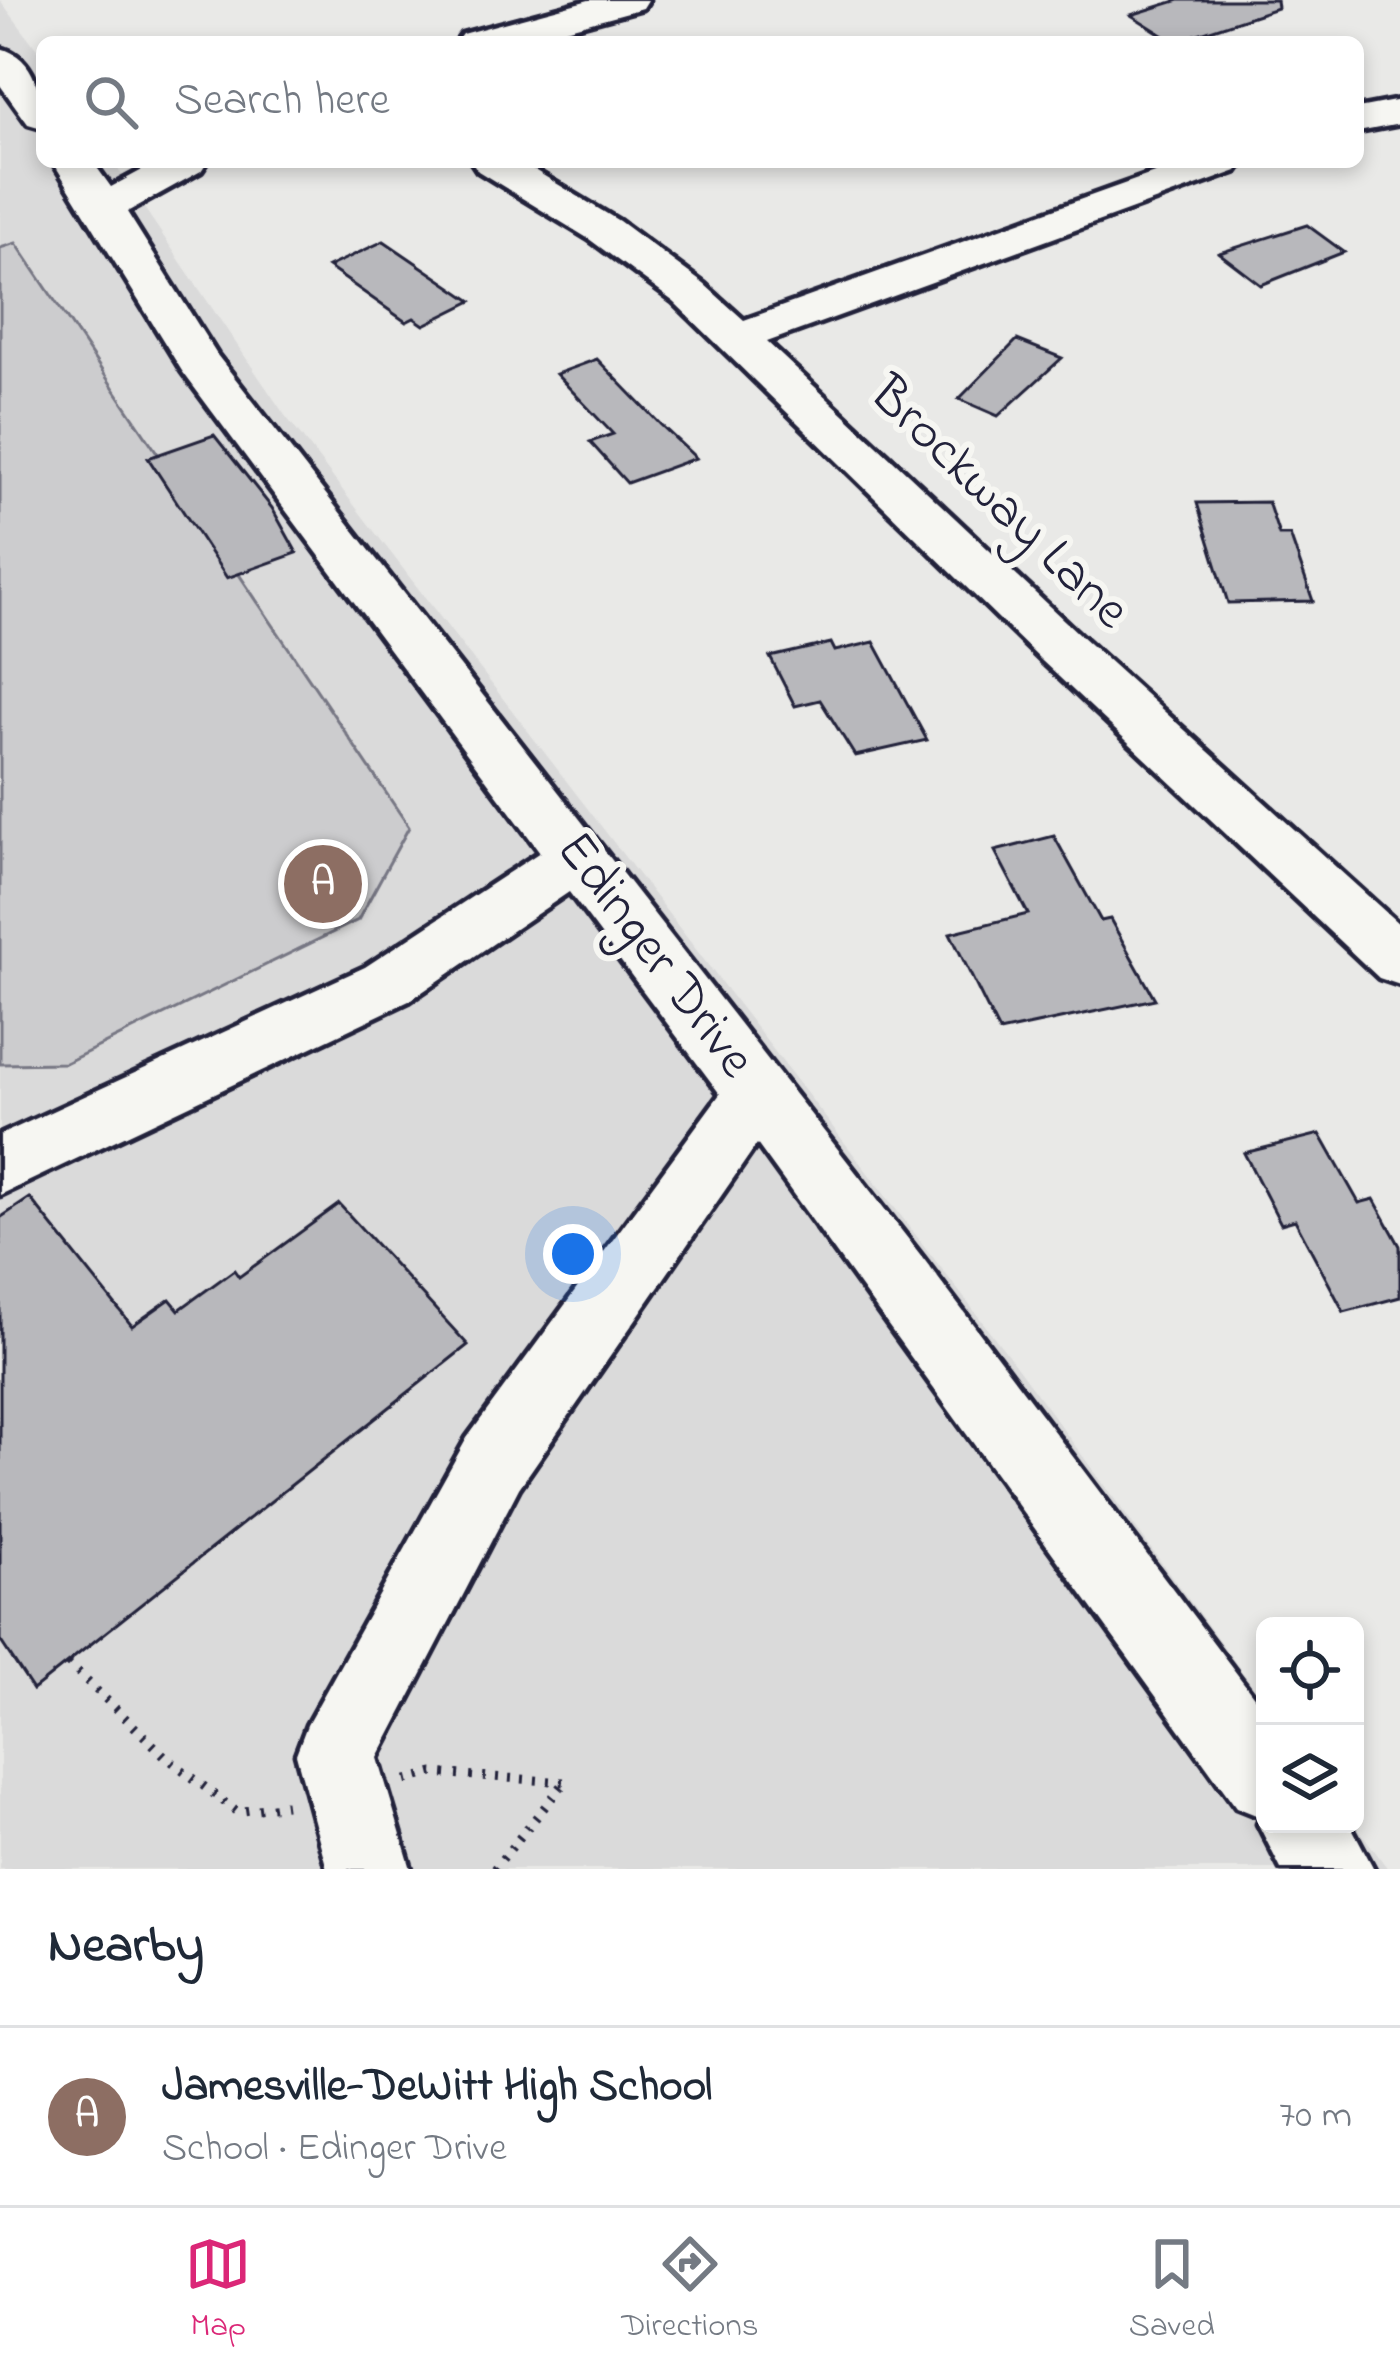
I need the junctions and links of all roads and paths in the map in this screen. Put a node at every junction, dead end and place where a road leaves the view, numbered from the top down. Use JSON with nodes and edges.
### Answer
{"nodes":[{"id":1,"x":630,"y":0,"type":"edge"},
{"id":2,"x":497,"y":36,"type":"edge"},
{"id":3,"x":0,"y":58,"type":"edge"},
{"id":4,"x":36,"y":108,"type":"edge"},
{"id":5,"x":1400,"y":112,"type":"edge"},
{"id":6,"x":1364,"y":120,"type":"edge"},
{"id":7,"x":162,"y":168,"type":"edge"},
{"id":8,"x":502,"y":168,"type":"edge"},
{"id":9,"x":1205,"y":168,"type":"edge"},
{"id":10,"x":88,"y":185,"type":"edge"},
{"id":11,"x":736,"y":338,"type":"junction"},
{"id":12,"x":578,"y":856,"type":"junction"},
{"id":13,"x":1400,"y":961,"type":"edge"},
{"id":14,"x":758,"y":1093,"type":"junction"},
{"id":15,"x":0,"y":1166,"type":"edge"},
{"id":16,"x":1256,"y":1766,"type":"edge"},
{"id":17,"x":565,"y":1782,"type":"dead end"},
{"id":18,"x":1306,"y":1833,"type":"edge"},
{"id":19,"x":369,"y":1869,"type":"edge"},
{"id":20,"x":494,"y":1869,"type":"edge"},
{"id":21,"x":1332,"y":1869,"type":"edge"}],
"edges":[{"from":1,"to":2,"type":"street"},
{"from":3,"to":4,"type":"street"},
{"from":5,"to":6,"type":"street"},
{"from":7,"to":10,"type":"street","name":"Edinger Drive"},
{"from":8,"to":11,"type":"street","name":"Brockway Lane"},
{"from":9,"to":11,"type":"street"},
{"from":10,"to":12,"type":"street","name":"Edinger Drive"},
{"from":11,"to":13,"type":"street","name":"Brockway Lane"},
{"from":12,"to":14,"type":"street","name":"Edinger Drive"},
{"from":12,"to":15,"type":"street"},
{"from":14,"to":16,"type":"street","name":"Edinger Drive"},
{"from":14,"to":19,"type":"street"},
{"from":17,"to":20,"type":"path"},
{"from":18,"to":21,"type":"street"}]}
